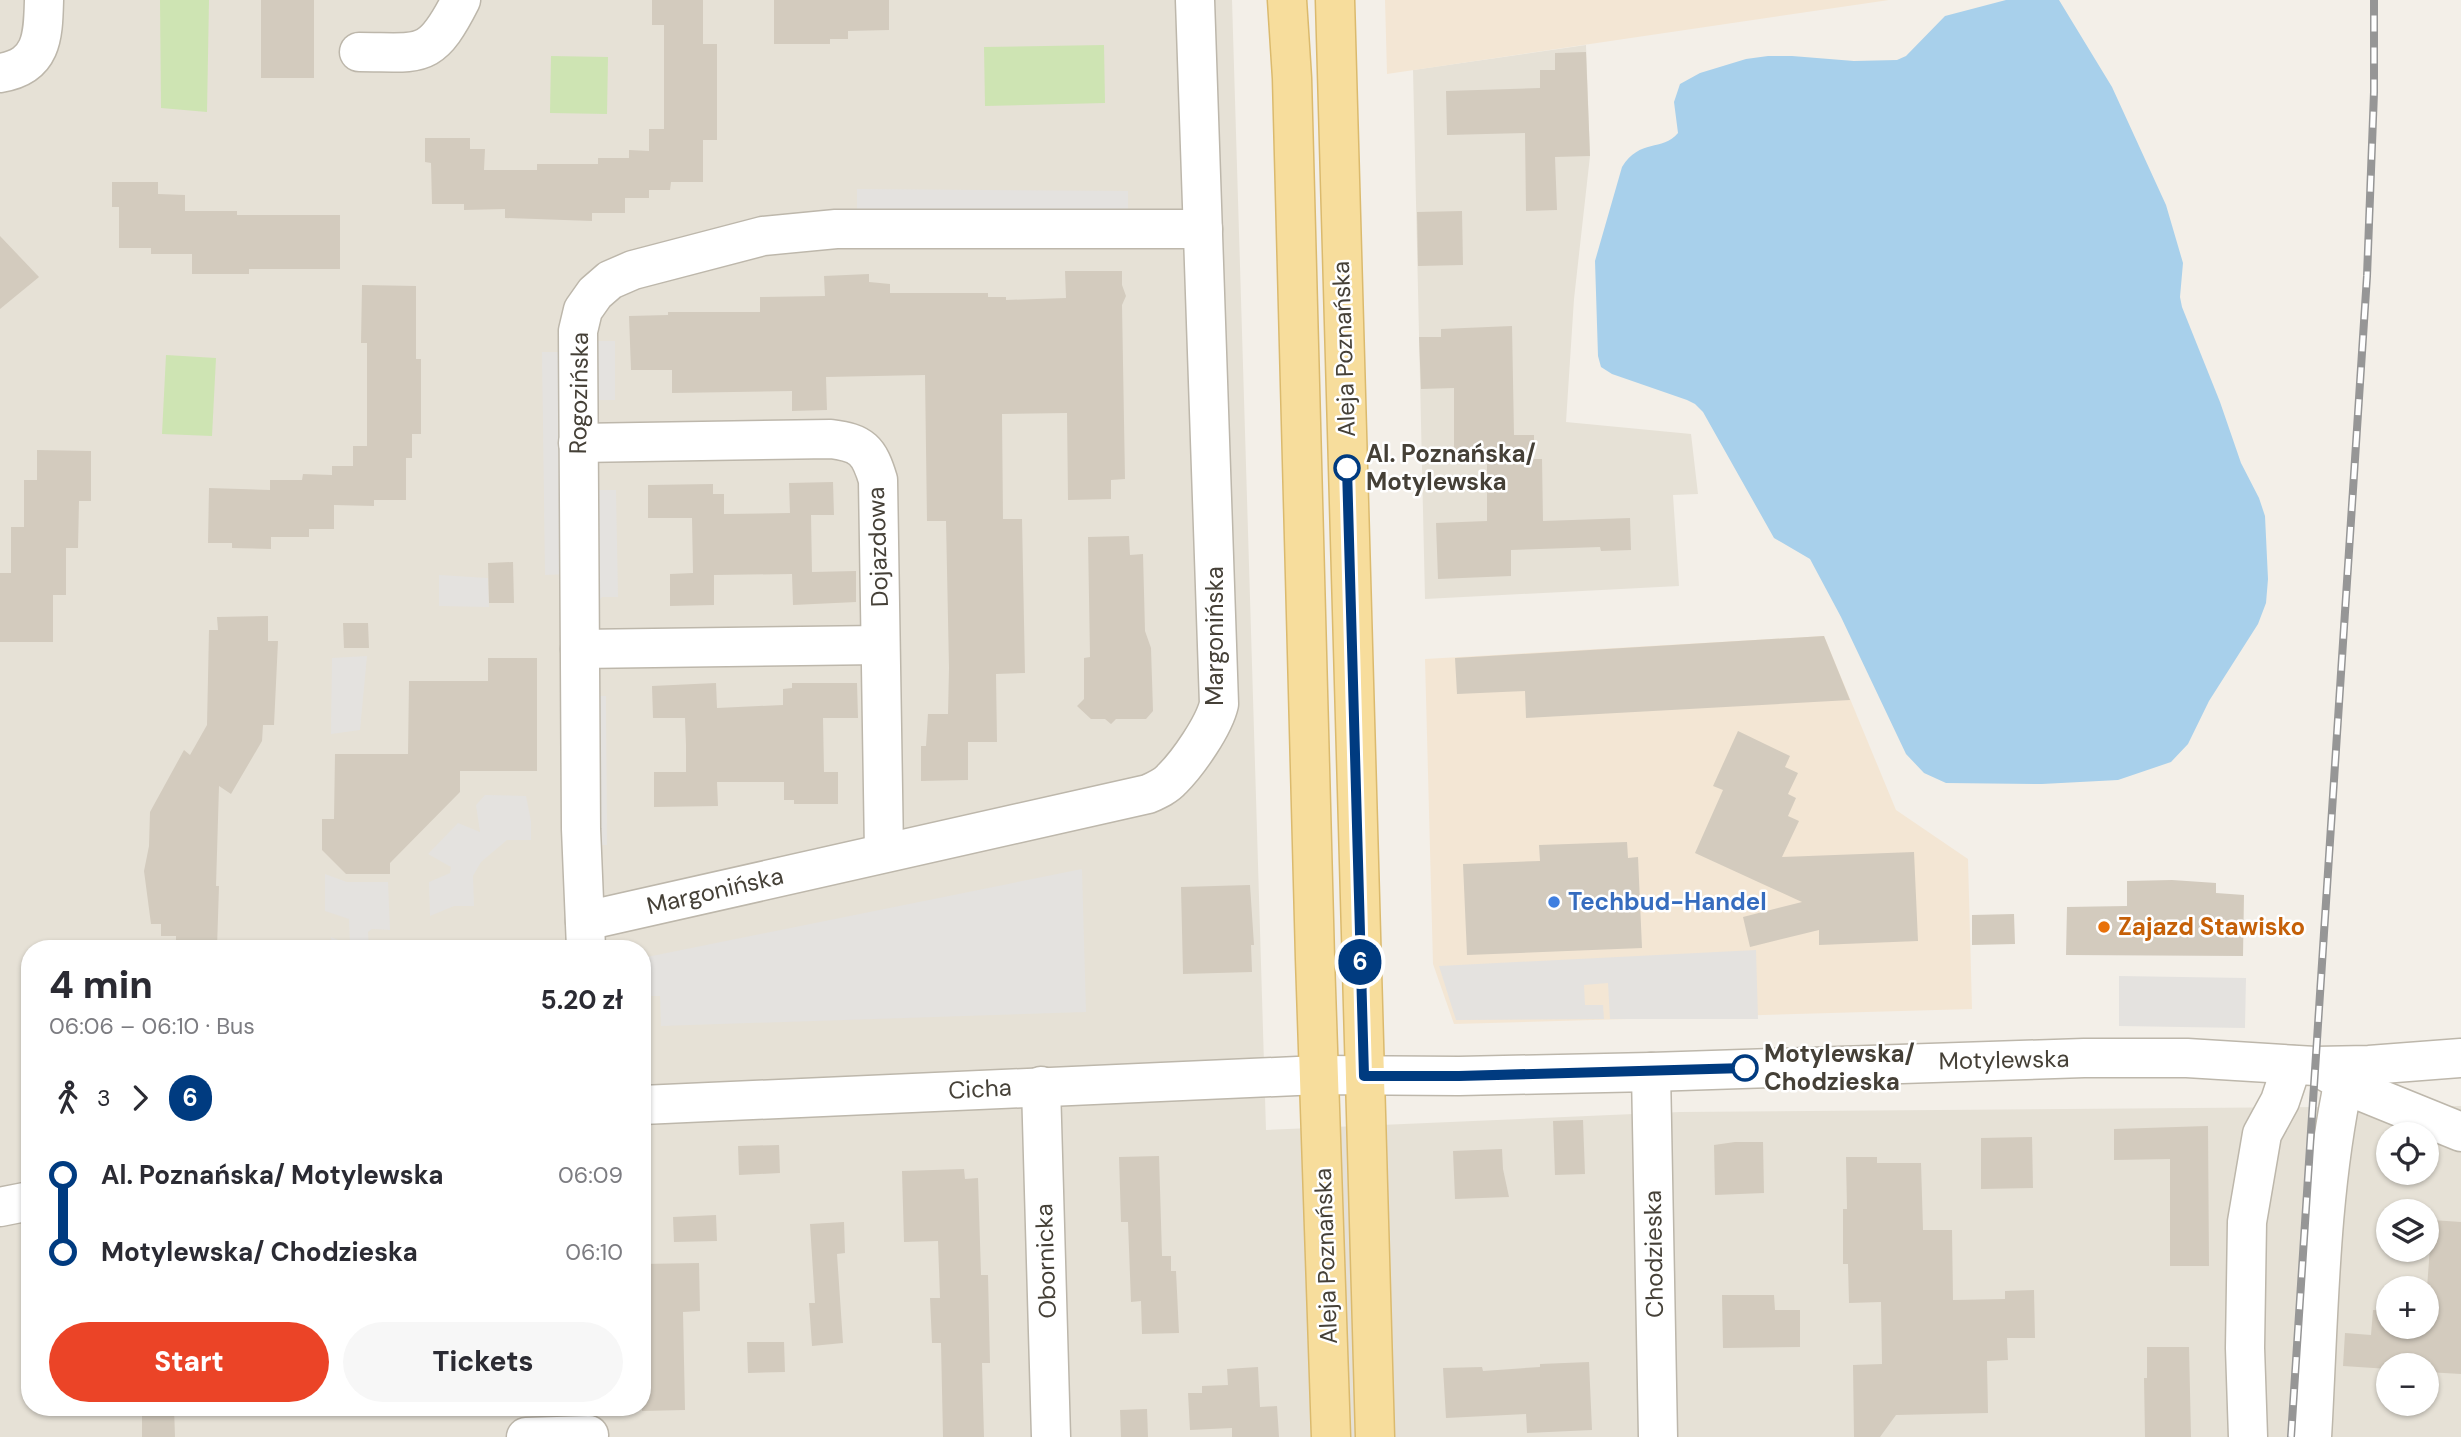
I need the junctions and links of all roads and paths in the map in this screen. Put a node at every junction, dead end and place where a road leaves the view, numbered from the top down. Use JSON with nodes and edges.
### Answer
{"nodes":[{"id":1,"x":44,"y":0,"type":"edge"},
{"id":2,"x":461,"y":0,"type":"edge"},
{"id":3,"x":1195,"y":0,"type":"edge"},
{"id":4,"x":1287,"y":0,"type":"edge"},
{"id":5,"x":1335,"y":0,"type":"edge"},
{"id":6,"x":359,"y":52,"type":"dead end"},
{"id":7,"x":17,"y":64,"type":"edge"},
{"id":8,"x":1203,"y":229,"type":"junction"},
{"id":9,"x":578,"y":443,"type":"junction"},
{"id":10,"x":880,"y":645,"type":"junction"},
{"id":11,"x":580,"y":649,"type":"junction"},
{"id":12,"x":884,"y":852,"type":"junction"},
{"id":13,"x":586,"y":935,"type":"edge"},
{"id":14,"x":2461,"y":1058,"type":"edge"},
{"id":15,"x":2317,"y":1070,"type":"junction"},
{"id":16,"x":1651,"y":1072,"type":"junction"},
{"id":17,"x":1319,"y":1075,"type":"junction"},
{"id":18,"x":1364,"y":1076,"type":"junction"},
{"id":19,"x":1041,"y":1086,"type":"junction"},
{"id":20,"x":651,"y":1105,"type":"edge"},
{"id":21,"x":2461,"y":1132,"type":"edge"},
{"id":22,"x":21,"y":1203,"type":"edge"},
{"id":23,"x":0,"y":1207,"type":"edge"},
{"id":24,"x":589,"y":1426,"type":"edge"},
{"id":25,"x":526,"y":1437,"type":"edge"},
{"id":26,"x":1051,"y":1437,"type":"edge"},
{"id":27,"x":1331,"y":1437,"type":"edge"},
{"id":28,"x":1375,"y":1437,"type":"edge"},
{"id":29,"x":1658,"y":1437,"type":"edge"},
{"id":30,"x":2248,"y":1437,"type":"edge"},
{"id":31,"x":2312,"y":1437,"type":"edge"}],
"edges":[{"from":1,"to":7,"type":"street"},
{"from":2,"to":6,"type":"street"},
{"from":3,"to":8,"type":"street","name":"Margonińska"},
{"from":4,"to":17,"type":"main road","name":"Aleja Poznańska"},
{"from":5,"to":18,"type":"main road","name":"Aleja Poznańska"},
{"from":8,"to":9,"type":"street","name":"Rogozińska"},
{"from":8,"to":12,"type":"street","name":"Margonińska"},
{"from":9,"to":10,"type":"street","name":"Dojazdowa"},
{"from":9,"to":11,"type":"street","name":"Rogozińska"},
{"from":10,"to":11,"type":"street"},
{"from":10,"to":12,"type":"street","name":"Dojazdowa"},
{"from":11,"to":13,"type":"street","name":"Rogozińska"},
{"from":12,"to":13,"type":"street","name":"Margonińska"},
{"from":14,"to":15,"type":"street"},
{"from":15,"to":16,"type":"street","name":"Motylewska"},
{"from":15,"to":21,"type":"street","name":"Motylewska"},
{"from":15,"to":30,"type":"street"},
{"from":15,"to":31,"type":"street"},
{"from":16,"to":18,"type":"street","name":"Motylewska"},
{"from":16,"to":29,"type":"street","name":"Chodzieska"},
{"from":17,"to":18,"type":"street"},
{"from":17,"to":19,"type":"street","name":"Cicha"},
{"from":17,"to":27,"type":"main road","name":"Aleja Poznańska"},
{"from":18,"to":28,"type":"main road","name":"Aleja Poznańska"},
{"from":19,"to":20,"type":"street","name":"Cicha"},
{"from":19,"to":26,"type":"street","name":"Obornicka"},
{"from":22,"to":23,"type":"street"},
{"from":24,"to":25,"type":"street"}]}
